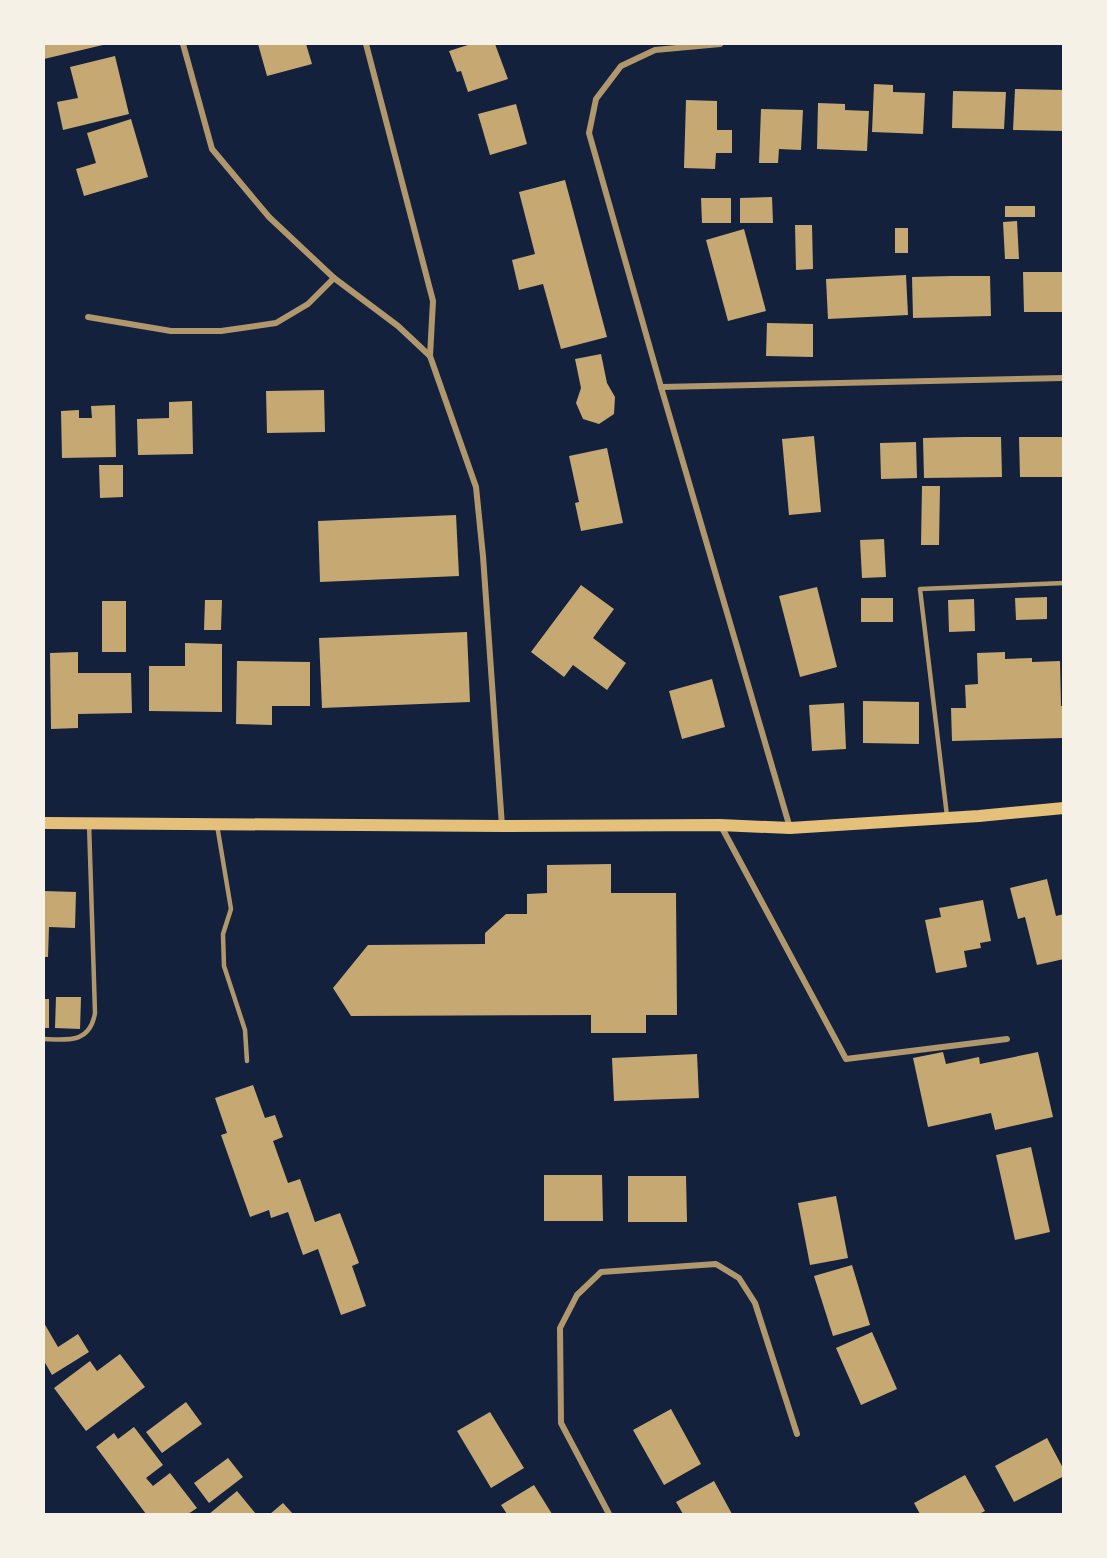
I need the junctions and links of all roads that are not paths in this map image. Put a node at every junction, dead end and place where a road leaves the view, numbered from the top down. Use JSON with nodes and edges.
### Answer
{"nodes":[{"id":1,"x":183,"y":44,"type":"edge"},
{"id":2,"x":366,"y":44,"type":"edge"},
{"id":3,"x":720,"y":44,"type":"edge"},
{"id":4,"x":334,"y":278,"type":"junction"},
{"id":5,"x":88,"y":317,"type":"dead end"},
{"id":6,"x":430,"y":356,"type":"junction"},
{"id":7,"x":1064,"y":378,"type":"edge"},
{"id":8,"x":661,"y":387,"type":"junction"},
{"id":9,"x":1064,"y":583,"type":"edge"},
{"id":10,"x":1064,"y":808,"type":"edge"},
{"id":11,"x":948,"y":817,"type":"junction"},
{"id":12,"x":44,"y":823,"type":"edge"},
{"id":13,"x":89,"y":823,"type":"junction"},
{"id":14,"x":217,"y":825,"type":"junction"},
{"id":15,"x":720,"y":825,"type":"junction"},
{"id":16,"x":502,"y":826,"type":"junction"},
{"id":17,"x":790,"y":828,"type":"junction"},
{"id":18,"x":44,"y":1039,"type":"edge"},
{"id":19,"x":1007,"y":1039,"type":"dead end"},
{"id":20,"x":247,"y":1061,"type":"dead end"},
{"id":21,"x":797,"y":1434,"type":"dead end"},
{"id":22,"x":609,"y":1515,"type":"edge"}],
"edges":[{"from":1,"to":4,"type":"street"},
{"from":2,"to":6,"type":"street"},
{"from":3,"to":8,"type":"street"},
{"from":4,"to":5,"type":"street"},
{"from":4,"to":6,"type":"street"},
{"from":6,"to":16,"type":"street"},
{"from":7,"to":8,"type":"street"},
{"from":8,"to":17,"type":"street"},
{"from":9,"to":11,"type":"lane"},
{"from":10,"to":11,"type":"main road"},
{"from":11,"to":17,"type":"main road"},
{"from":12,"to":13,"type":"main road"},
{"from":13,"to":14,"type":"main road"},
{"from":13,"to":18,"type":"lane"},
{"from":14,"to":16,"type":"main road"},
{"from":14,"to":20,"type":"lane"},
{"from":15,"to":16,"type":"main road"},
{"from":15,"to":17,"type":"main road"},
{"from":15,"to":19,"type":"street"},
{"from":21,"to":22,"type":"street"}]}
